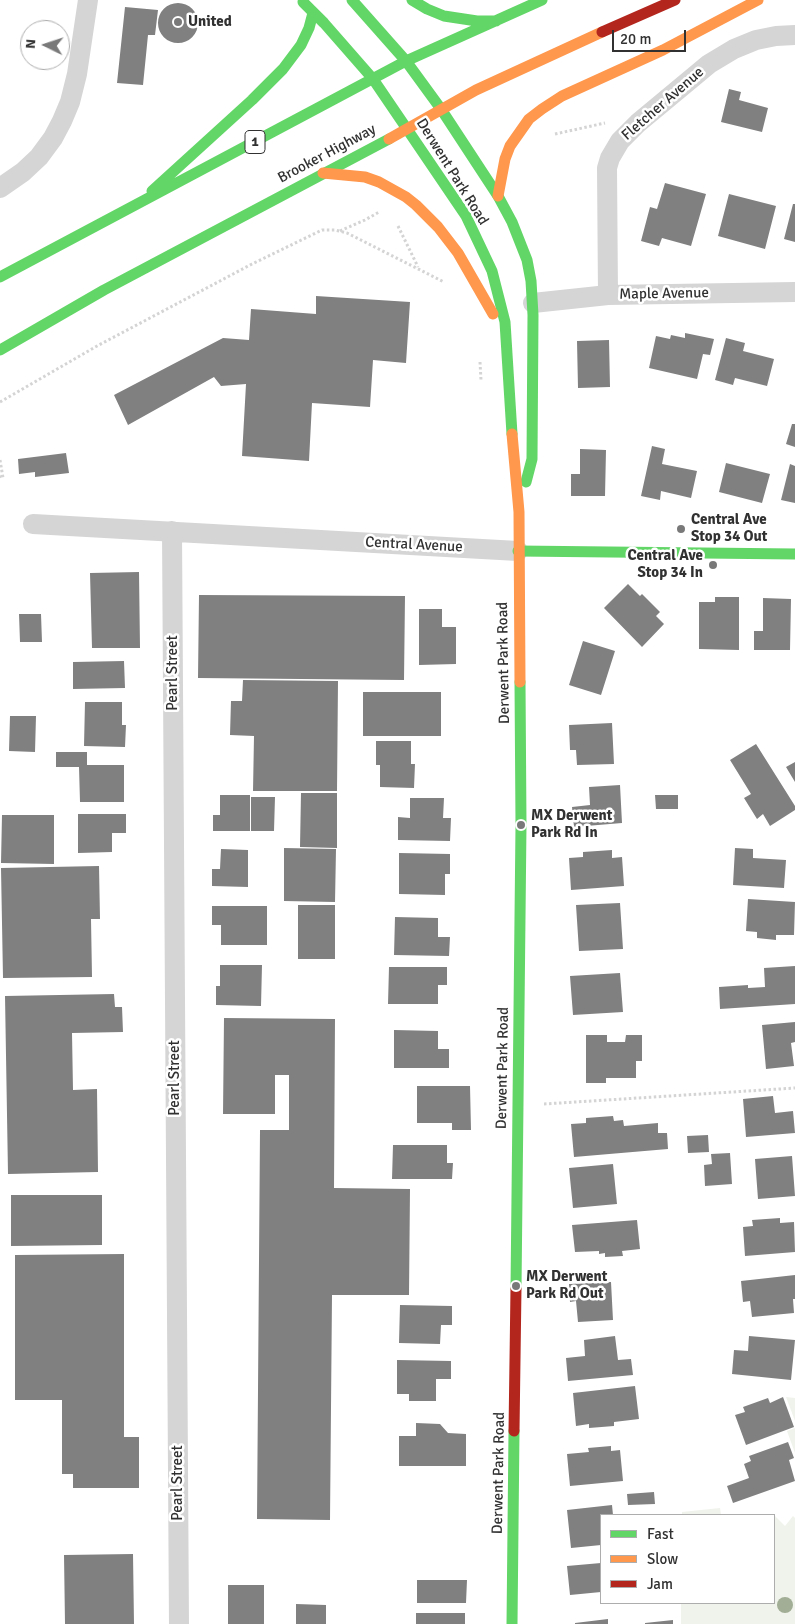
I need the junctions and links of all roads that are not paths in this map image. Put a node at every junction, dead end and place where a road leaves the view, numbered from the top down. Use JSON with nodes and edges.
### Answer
{"nodes":[{"id":1,"x":88,"y":0,"type":"edge"},
{"id":2,"x":301,"y":0,"type":"edge"},
{"id":3,"x":352,"y":0,"type":"edge"},
{"id":4,"x":412,"y":0,"type":"edge"},
{"id":5,"x":542,"y":0,"type":"edge"},
{"id":6,"x":676,"y":0,"type":"edge"},
{"id":7,"x":758,"y":0,"type":"edge"},
{"id":8,"x":313,"y":13,"type":"junction"},
{"id":9,"x":496,"y":21,"type":"junction"},
{"id":10,"x":795,"y":35,"type":"edge"},
{"id":11,"x":406,"y":61,"type":"junction"},
{"id":12,"x":373,"y":79,"type":"junction"},
{"id":13,"x":441,"y":108,"type":"junction"},
{"id":14,"x":407,"y":129,"type":"junction"},
{"id":15,"x":323,"y":173,"type":"junction"},
{"id":16,"x":0,"y":188,"type":"edge"},
{"id":17,"x":498,"y":196,"type":"junction"},
{"id":18,"x":136,"y":205,"type":"junction"},
{"id":19,"x":0,"y":277,"type":"edge"},
{"id":20,"x":795,"y":292,"type":"edge"},
{"id":21,"x":608,"y":295,"type":"junction"},
{"id":22,"x":533,"y":303,"type":"junction"},
{"id":23,"x":0,"y":350,"type":"edge"},
{"id":24,"x":508,"y":358,"type":"junction"},
{"id":25,"x":519,"y":512,"type":"junction"},
{"id":26,"x":33,"y":524,"type":"dead end"},
{"id":27,"x":172,"y":531,"type":"junction"},
{"id":28,"x":518,"y":551,"type":"junction"},
{"id":29,"x":795,"y":554,"type":"edge"},
{"id":30,"x":179,"y":1624,"type":"edge"},
{"id":31,"x":512,"y":1624,"type":"edge"}],
"edges":[{"from":1,"to":16,"type":"street"},
{"from":2,"to":8,"type":"main road","name":"Derwent Park Road"},
{"from":3,"to":11,"type":"main road","name":"Derwent Park Road"},
{"from":4,"to":9,"type":"main road"},
{"from":5,"to":9,"type":"main road","number":"1"},
{"from":6,"to":13,"type":"main road","name":"Brooker Highway"},
{"from":7,"to":17,"type":"main road"},
{"from":8,"to":12,"type":"main road","name":"Derwent Park Road"},
{"from":8,"to":18,"type":"main road"},
{"from":9,"to":11,"type":"main road","number":"1"},
{"from":10,"to":21,"type":"street","name":"Fletcher Avenue"},
{"from":11,"to":12,"type":"main road","number":"1"},
{"from":11,"to":13,"type":"main road","name":"Derwent Park Road"},
{"from":12,"to":14,"type":"main road","name":"Derwent Park Road"},
{"from":12,"to":18,"type":"main road","number":"1"},
{"from":13,"to":14,"type":"main road","name":"Brooker Highway"},
{"from":13,"to":17,"type":"main road","name":"Derwent Park Road"},
{"from":14,"to":15,"type":"main road","name":"Brooker Highway"},
{"from":14,"to":24,"type":"main road","name":"Derwent Park Road"},
{"from":15,"to":23,"type":"main road","name":"Brooker Highway"},
{"from":15,"to":24,"type":"main road"},
{"from":17,"to":22,"type":"main road","name":"Derwent Park Road"},
{"from":18,"to":19,"type":"main road","number":"1"},
{"from":20,"to":21,"type":"street","name":"Maple Avenue"},
{"from":21,"to":22,"type":"street","name":"Maple Avenue"},
{"from":22,"to":25,"type":"main road","name":"Derwent Park Road"},
{"from":24,"to":25,"type":"main road","name":"Derwent Park Road"},
{"from":25,"to":28,"type":"main road","name":"Derwent Park Road"},
{"from":26,"to":27,"type":"street","name":"Central Avenue"},
{"from":27,"to":28,"type":"street","name":"Central Avenue"},
{"from":27,"to":30,"type":"street","name":"Pearl Street"},
{"from":28,"to":29,"type":"main road","name":"Central Avenue"},
{"from":28,"to":31,"type":"main road","name":"Derwent Park Road"}]}
